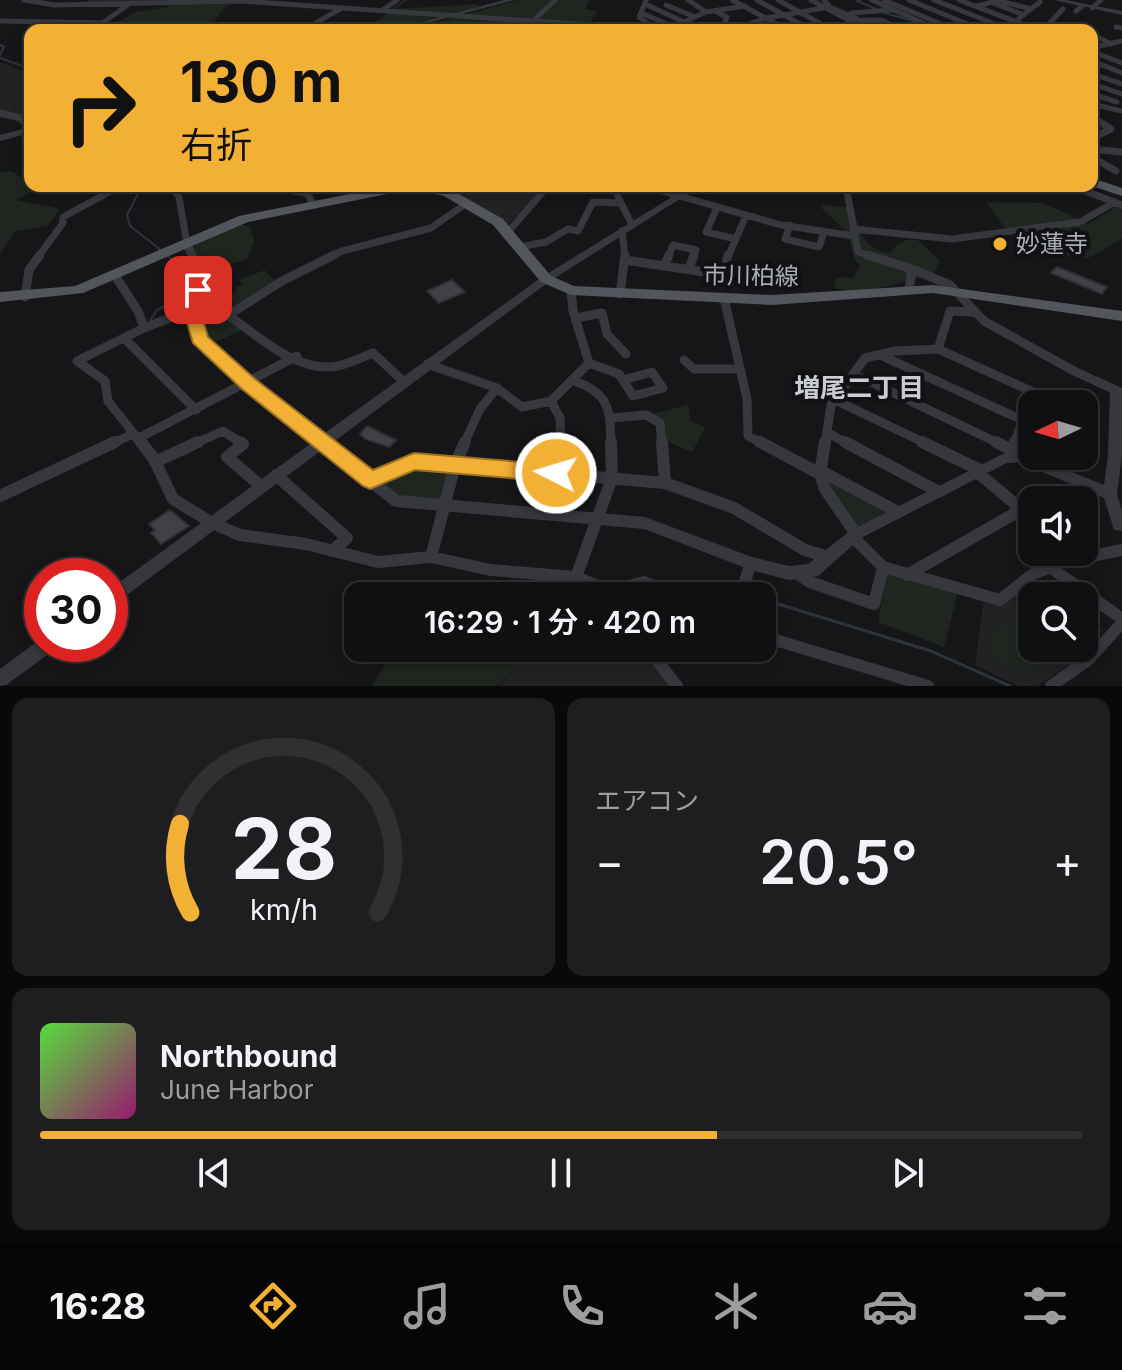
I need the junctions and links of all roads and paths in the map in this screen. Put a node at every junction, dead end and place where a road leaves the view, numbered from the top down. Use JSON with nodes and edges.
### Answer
{"nodes":[{"id":1,"x":24,"y":0,"type":"edge"},
{"id":2,"x":64,"y":0,"type":"edge"},
{"id":3,"x":397,"y":0,"type":"edge"},
{"id":4,"x":512,"y":0,"type":"edge"},
{"id":5,"x":555,"y":0,"type":"edge"},
{"id":6,"x":688,"y":0,"type":"edge"},
{"id":7,"x":732,"y":0,"type":"edge"},
{"id":8,"x":756,"y":0,"type":"edge"},
{"id":9,"x":778,"y":0,"type":"edge"},
{"id":10,"x":799,"y":0,"type":"edge"},
{"id":11,"x":811,"y":0,"type":"edge"},
{"id":12,"x":824,"y":0,"type":"edge"},
{"id":13,"x":872,"y":0,"type":"edge"},
{"id":14,"x":884,"y":0,"type":"edge"},
{"id":15,"x":909,"y":0,"type":"edge"},
{"id":16,"x":934,"y":0,"type":"edge"},
{"id":17,"x":959,"y":0,"type":"edge"},
{"id":18,"x":1000,"y":0,"type":"edge"},
{"id":19,"x":1057,"y":0,"type":"edge"},
{"id":20,"x":1101,"y":0,"type":"edge"},
{"id":21,"x":988,"y":1,"type":"edge"},
{"id":22,"x":646,"y":2,"type":"edge"},
{"id":23,"x":668,"y":2,"type":"edge"},
{"id":24,"x":1040,"y":2,"type":"edge"},
{"id":25,"x":129,"y":4,"type":"junction"},
{"id":26,"x":742,"y":4,"type":"junction"},
{"id":27,"x":1069,"y":4,"type":"edge"},
{"id":28,"x":55,"y":5,"type":"junction"},
{"id":29,"x":976,"y":6,"type":"junction"},
{"id":30,"x":343,"y":7,"type":"junction"},
{"id":31,"x":828,"y":7,"type":"junction"},
{"id":32,"x":653,"y":8,"type":"junction"},
{"id":33,"x":1092,"y":8,"type":"junction"},
{"id":34,"x":47,"y":9,"type":"dead end"},
{"id":35,"x":817,"y":9,"type":"junction"},
{"id":36,"x":1031,"y":9,"type":"junction"},
{"id":37,"x":891,"y":10,"type":"junction"},
{"id":38,"x":960,"y":10,"type":"junction"},
{"id":39,"x":381,"y":11,"type":"junction"},
{"id":40,"x":715,"y":11,"type":"junction"},
{"id":41,"x":706,"y":12,"type":"junction"},
{"id":42,"x":800,"y":12,"type":"junction"},
{"id":43,"x":641,"y":13,"type":"junction"},
{"id":44,"x":851,"y":13,"type":"junction"},
{"id":45,"x":1122,"y":13,"type":"edge"},
{"id":46,"x":944,"y":14,"type":"junction"},
{"id":47,"x":783,"y":15,"type":"junction"},
{"id":48,"x":1024,"y":15,"type":"junction"},
{"id":49,"x":445,"y":17,"type":"junction"},
{"id":50,"x":695,"y":17,"type":"junction"},
{"id":51,"x":766,"y":18,"type":"junction"},
{"id":52,"x":1012,"y":20,"type":"junction"},
{"id":53,"x":0,"y":21,"type":"edge"},
{"id":54,"x":532,"y":22,"type":"junction"},
{"id":55,"x":684,"y":22,"type":"junction"},
{"id":56,"x":105,"y":23,"type":"junction"},
{"id":57,"x":108,"y":24,"type":"edge"},
{"id":58,"x":313,"y":24,"type":"edge"},
{"id":59,"x":417,"y":24,"type":"edge"},
{"id":60,"x":570,"y":24,"type":"edge"},
{"id":61,"x":654,"y":24,"type":"edge"},
{"id":62,"x":658,"y":24,"type":"edge"},
{"id":63,"x":679,"y":24,"type":"edge"},
{"id":64,"x":724,"y":24,"type":"edge"},
{"id":65,"x":750,"y":24,"type":"edge"},
{"id":66,"x":777,"y":24,"type":"edge"},
{"id":67,"x":800,"y":24,"type":"edge"},
{"id":68,"x":822,"y":24,"type":"edge"},
{"id":69,"x":842,"y":24,"type":"edge"},
{"id":70,"x":854,"y":24,"type":"edge"},
{"id":71,"x":856,"y":24,"type":"edge"},
{"id":72,"x":861,"y":24,"type":"edge"},
{"id":73,"x":890,"y":24,"type":"edge"},
{"id":74,"x":922,"y":24,"type":"edge"},
{"id":75,"x":922,"y":24,"type":"edge"},
{"id":76,"x":926,"y":24,"type":"edge"},
{"id":77,"x":968,"y":24,"type":"edge"},
{"id":78,"x":995,"y":24,"type":"edge"},
{"id":79,"x":1021,"y":24,"type":"edge"},
{"id":80,"x":1049,"y":24,"type":"edge"},
{"id":81,"x":1098,"y":37,"type":"edge"},
{"id":82,"x":1122,"y":41,"type":"edge"},
{"id":83,"x":1110,"y":44,"type":"junction"},
{"id":84,"x":1098,"y":47,"type":"edge"},
{"id":85,"x":1122,"y":49,"type":"edge"},
{"id":86,"x":1098,"y":54,"type":"edge"},
{"id":87,"x":1098,"y":63,"type":"edge"},
{"id":88,"x":1122,"y":68,"type":"edge"},
{"id":89,"x":1098,"y":76,"type":"edge"},
{"id":90,"x":1122,"y":84,"type":"edge"},
{"id":91,"x":1098,"y":87,"type":"edge"},
{"id":92,"x":1098,"y":95,"type":"edge"},
{"id":93,"x":1120,"y":98,"type":"edge"},
{"id":94,"x":1098,"y":106,"type":"edge"},
{"id":95,"x":1107,"y":108,"type":"junction"},
{"id":96,"x":1122,"y":111,"type":"edge"},
{"id":97,"x":3,"y":115,"type":"edge"},
{"id":98,"x":24,"y":121,"type":"edge"},
{"id":99,"x":1098,"y":121,"type":"edge"},
{"id":100,"x":24,"y":130,"type":"edge"},
{"id":101,"x":1098,"y":134,"type":"edge"},
{"id":102,"x":0,"y":138,"type":"edge"},
{"id":103,"x":1098,"y":149,"type":"edge"},
{"id":104,"x":1122,"y":152,"type":"edge"},
{"id":105,"x":1098,"y":160,"type":"edge"},
{"id":106,"x":1116,"y":171,"type":"dead end"},
{"id":107,"x":1098,"y":186,"type":"edge"},
{"id":108,"x":109,"y":192,"type":"edge"},
{"id":109,"x":175,"y":192,"type":"edge"},
{"id":110,"x":295,"y":192,"type":"edge"},
{"id":111,"x":319,"y":192,"type":"edge"},
{"id":112,"x":363,"y":192,"type":"edge"},
{"id":113,"x":444,"y":192,"type":"edge"},
{"id":114,"x":543,"y":192,"type":"edge"},
{"id":115,"x":616,"y":192,"type":"edge"},
{"id":116,"x":664,"y":192,"type":"edge"},
{"id":117,"x":847,"y":192,"type":"edge"},
{"id":118,"x":1093,"y":192,"type":"edge"},
{"id":119,"x":680,"y":195,"type":"junction"},
{"id":120,"x":310,"y":199,"type":"junction"},
{"id":121,"x":1120,"y":200,"type":"edge"},
{"id":122,"x":467,"y":203,"type":"junction"},
{"id":123,"x":620,"y":203,"type":"junction"},
{"id":124,"x":717,"y":208,"type":"junction"},
{"id":125,"x":746,"y":215,"type":"junction"},
{"id":126,"x":790,"y":225,"type":"junction"},
{"id":127,"x":627,"y":228,"type":"junction"},
{"id":128,"x":508,"y":232,"type":"junction"},
{"id":129,"x":824,"y":232,"type":"junction"},
{"id":130,"x":854,"y":232,"type":"junction"},
{"id":131,"x":736,"y":239,"type":"junction"},
{"id":132,"x":187,"y":244,"type":"junction"},
{"id":133,"x":519,"y":247,"type":"junction"},
{"id":134,"x":625,"y":260,"type":"junction"},
{"id":135,"x":664,"y":266,"type":"junction"},
{"id":136,"x":689,"y":269,"type":"junction"},
{"id":137,"x":912,"y":269,"type":"junction"},
{"id":138,"x":116,"y":277,"type":"junction"},
{"id":139,"x":546,"y":279,"type":"junction"},
{"id":140,"x":909,"y":289,"type":"junction"},
{"id":141,"x":571,"y":290,"type":"junction"},
{"id":142,"x":957,"y":291,"type":"junction"},
{"id":143,"x":620,"y":294,"type":"junction"},
{"id":144,"x":0,"y":297,"type":"edge"},
{"id":145,"x":25,"y":297,"type":"junction"},
{"id":146,"x":724,"y":298,"type":"junction"},
{"id":147,"x":200,"y":304,"type":"junction"},
{"id":148,"x":972,"y":312,"type":"junction"},
{"id":149,"x":230,"y":314,"type":"junction"},
{"id":150,"x":1122,"y":316,"type":"edge"},
{"id":151,"x":576,"y":318,"type":"junction"},
{"id":152,"x":144,"y":328,"type":"junction"},
{"id":153,"x":124,"y":338,"type":"junction"},
{"id":154,"x":938,"y":349,"type":"junction"},
{"id":155,"x":626,"y":354,"type":"dead end"},
{"id":156,"x":880,"y":355,"type":"junction"},
{"id":157,"x":297,"y":356,"type":"junction"},
{"id":158,"x":684,"y":360,"type":"dead end"},
{"id":159,"x":589,"y":363,"type":"junction"},
{"id":160,"x":427,"y":364,"type":"junction"},
{"id":161,"x":740,"y":369,"type":"junction"},
{"id":162,"x":854,"y":374,"type":"junction"},
{"id":163,"x":623,"y":380,"type":"dead end"},
{"id":164,"x":403,"y":381,"type":"junction"},
{"id":165,"x":574,"y":381,"type":"junction"},
{"id":166,"x":248,"y":384,"type":"junction"},
{"id":167,"x":497,"y":388,"type":"junction"},
{"id":168,"x":1029,"y":390,"type":"edge"},
{"id":169,"x":1119,"y":392,"type":"edge"},
{"id":170,"x":835,"y":400,"type":"junction"},
{"id":171,"x":551,"y":401,"type":"junction"},
{"id":172,"x":196,"y":410,"type":"junction"},
{"id":173,"x":611,"y":418,"type":"junction"},
{"id":174,"x":1018,"y":418,"type":"edge"},
{"id":175,"x":828,"y":433,"type":"junction"},
{"id":176,"x":135,"y":437,"type":"junction"},
{"id":177,"x":1018,"y":437,"type":"edge"},
{"id":178,"x":321,"y":442,"type":"junction"},
{"id":179,"x":1012,"y":453,"type":"junction"},
{"id":180,"x":155,"y":462,"type":"junction"},
{"id":181,"x":455,"y":465,"type":"junction"},
{"id":182,"x":978,"y":471,"type":"junction"},
{"id":183,"x":821,"y":472,"type":"junction"},
{"id":184,"x":556,"y":473,"type":"junction"},
{"id":185,"x":276,"y":475,"type":"junction"},
{"id":186,"x":612,"y":478,"type":"junction"},
{"id":187,"x":370,"y":480,"type":"junction"},
{"id":188,"x":665,"y":483,"type":"junction"},
{"id":189,"x":261,"y":486,"type":"junction"},
{"id":190,"x":939,"y":492,"type":"junction"},
{"id":191,"x":1116,"y":494,"type":"edge"},
{"id":192,"x":0,"y":496,"type":"edge"},
{"id":193,"x":444,"y":506,"type":"junction"},
{"id":194,"x":1018,"y":508,"type":"edge"},
{"id":195,"x":898,"y":512,"type":"junction"},
{"id":196,"x":1018,"y":514,"type":"edge"},
{"id":197,"x":597,"y":519,"type":"junction"},
{"id":198,"x":212,"y":523,"type":"junction"},
{"id":199,"x":1120,"y":529,"type":"edge"},
{"id":200,"x":854,"y":535,"type":"junction"},
{"id":201,"x":1122,"y":550,"type":"edge"},
{"id":202,"x":332,"y":551,"type":"junction"},
{"id":203,"x":1098,"y":555,"type":"edge"},
{"id":204,"x":431,"y":557,"type":"junction"},
{"id":205,"x":829,"y":557,"type":"junction"},
{"id":206,"x":751,"y":563,"type":"junction"},
{"id":207,"x":1051,"y":566,"type":"joint"},
{"id":208,"x":883,"y":567,"type":"junction"},
{"id":209,"x":798,"y":574,"type":"junction"},
{"id":210,"x":907,"y":575,"type":"junction"},
{"id":211,"x":576,"y":577,"type":"junction"},
{"id":212,"x":587,"y":582,"type":"edge"},
{"id":213,"x":745,"y":582,"type":"edge"},
{"id":214,"x":128,"y":585,"type":"edge"},
{"id":215,"x":1122,"y":621,"type":"edge"},
{"id":216,"x":776,"y":640,"type":"edge"},
{"id":217,"x":24,"y":662,"type":"edge"},
{"id":218,"x":658,"y":662,"type":"edge"},
{"id":219,"x":0,"y":679,"type":"edge"},
{"id":220,"x":677,"y":686,"type":"edge"},
{"id":221,"x":928,"y":686,"type":"edge"},
{"id":222,"x":1051,"y":686,"type":"edge"}],
"edges":[{"from":1,"to":28,"type":"street"},
{"from":2,"to":28,"type":"street"},
{"from":3,"to":39,"type":"street"},
{"from":4,"to":49,"type":"street"},
{"from":5,"to":54,"type":"street"},
{"from":6,"to":41,"type":"street"},
{"from":7,"to":26,"type":"street"},
{"from":8,"to":26,"type":"street"},
{"from":8,"to":47,"type":"street"},
{"from":9,"to":42,"type":"street"},
{"from":10,"to":35,"type":"street"},
{"from":11,"to":31,"type":"street"},
{"from":12,"to":31,"type":"street"},
{"from":13,"to":37,"type":"street"},
{"from":14,"to":75,"type":"street"},
{"from":15,"to":46,"type":"street"},
{"from":16,"to":38,"type":"street"},
{"from":17,"to":29,"type":"street"},
{"from":18,"to":21,"type":"street"},
{"from":18,"to":36,"type":"street"},
{"from":19,"to":27,"type":"street"},
{"from":20,"to":33,"type":"street"},
{"from":21,"to":29,"type":"street"},
{"from":21,"to":48,"type":"street"},
{"from":22,"to":32,"type":"street"},
{"from":22,"to":43,"type":"street"},
{"from":23,"to":32,"type":"street"},
{"from":23,"to":50,"type":"street"},
{"from":24,"to":36,"type":"street"},
{"from":25,"to":28,"type":"street"},
{"from":25,"to":30,"type":"street"},
{"from":25,"to":56,"type":"street"},
{"from":26,"to":40,"type":"street"},
{"from":26,"to":51,"type":"street"},
{"from":27,"to":33,"type":"street"},
{"from":27,"to":80,"type":"street"},
{"from":28,"to":34,"type":"street"},
{"from":29,"to":38,"type":"street"},
{"from":29,"to":52,"type":"street"},
{"from":30,"to":39,"type":"street"},
{"from":30,"to":58,"type":"street"},
{"from":31,"to":35,"type":"street"},
{"from":31,"to":44,"type":"street"},
{"from":31,"to":70,"type":"street"},
{"from":32,"to":55,"type":"street"},
{"from":33,"to":45,"type":"street"},
{"from":35,"to":42,"type":"street"},
{"from":35,"to":69,"type":"street"},
{"from":36,"to":48,"type":"street"},
{"from":37,"to":44,"type":"street"},
{"from":37,"to":74,"type":"street"},
{"from":38,"to":46,"type":"street"},
{"from":38,"to":78,"type":"street"},
{"from":39,"to":49,"type":"street"},
{"from":40,"to":41,"type":"street"},
{"from":40,"to":64,"type":"street"},
{"from":41,"to":50,"type":"street"},
{"from":42,"to":47,"type":"street"},
{"from":42,"to":68,"type":"street"},
{"from":43,"to":61,"type":"street"},
{"from":43,"to":62,"type":"street"},
{"from":44,"to":71,"type":"street"},
{"from":46,"to":76,"type":"street"},
{"from":46,"to":77,"type":"street"},
{"from":47,"to":51,"type":"street"},
{"from":47,"to":67,"type":"street"},
{"from":48,"to":52,"type":"street"},
{"from":49,"to":54,"type":"street"},
{"from":49,"to":59,"type":"street"},
{"from":50,"to":55,"type":"street"},
{"from":51,"to":65,"type":"street"},
{"from":51,"to":66,"type":"street"},
{"from":52,"to":79,"type":"street"},
{"from":53,"to":56,"type":"street"},
{"from":54,"to":60,"type":"street"},
{"from":55,"to":63,"type":"street"},
{"from":56,"to":57,"type":"street"},
{"from":72,"to":73,"type":"street"},
{"from":81,"to":83,"type":"street"},
{"from":82,"to":83,"type":"street"},
{"from":83,"to":84,"type":"street"},
{"from":83,"to":85,"type":"street"},
{"from":86,"to":88,"type":"street"},
{"from":87,"to":88,"type":"street"},
{"from":89,"to":90,"type":"street"},
{"from":91,"to":93,"type":"street"},
{"from":92,"to":93,"type":"street"},
{"from":93,"to":95,"type":"street"},
{"from":94,"to":95,"type":"street"},
{"from":95,"to":96,"type":"street"},
{"from":97,"to":98,"type":"street"},
{"from":99,"to":101,"type":"street"},
{"from":100,"to":102,"type":"street"},
{"from":103,"to":104,"type":"street"},
{"from":105,"to":106,"type":"street"},
{"from":107,"to":121,"type":"main road"},
{"from":108,"to":145,"type":"street"},
{"from":109,"to":132,"type":"street"},
{"from":110,"to":120,"type":"street"},
{"from":111,"to":120,"type":"street"},
{"from":112,"to":120,"type":"main road"},
{"from":113,"to":122,"type":"main road","name":"市川柏線"},
{"from":114,"to":128,"type":"street"},
{"from":115,"to":123,"type":"street"},
{"from":116,"to":119,"type":"street"},
{"from":117,"to":130,"type":"street"},
{"from":118,"to":121,"type":"street"},
{"from":119,"to":124,"type":"street"},
{"from":119,"to":127,"type":"street"},
{"from":120,"to":132,"type":"main road"},
{"from":121,"to":130,"type":"street"},
{"from":122,"to":128,"type":"main road","name":"市川柏線"},
{"from":122,"to":149,"type":"street"},
{"from":123,"to":127,"type":"street"},
{"from":123,"to":133,"type":"street"},
{"from":124,"to":125,"type":"street"},
{"from":124,"to":131,"type":"street"},
{"from":125,"to":126,"type":"street"},
{"from":125,"to":131,"type":"street"},
{"from":126,"to":129,"type":"street"},
{"from":126,"to":129,"type":"street"},
{"from":127,"to":134,"type":"street"},
{"from":127,"to":139,"type":"street"},
{"from":128,"to":133,"type":"main road","name":"市川柏線"},
{"from":129,"to":130,"type":"street"},
{"from":130,"to":137,"type":"street"},
{"from":131,"to":136,"type":"street"},
{"from":132,"to":138,"type":"main road"},
{"from":132,"to":147,"type":"street"},
{"from":133,"to":139,"type":"main road","name":"市川柏線"},
{"from":134,"to":135,"type":"street"},
{"from":134,"to":143,"type":"street"},
{"from":135,"to":136,"type":"street"},
{"from":135,"to":136,"type":"street"},
{"from":137,"to":140,"type":"street"},
{"from":137,"to":142,"type":"street"},
{"from":138,"to":145,"type":"main road"},
{"from":138,"to":152,"type":"street"},
{"from":139,"to":141,"type":"main road","name":"市川柏線"},
{"from":139,"to":160,"type":"street"},
{"from":140,"to":142,"type":"main road","name":"市川柏線"},
{"from":140,"to":146,"type":"main road","name":"市川柏線"},
{"from":141,"to":143,"type":"main road","name":"市川柏線"},
{"from":141,"to":151,"type":"street"},
{"from":142,"to":148,"type":"street"},
{"from":142,"to":150,"type":"main road","name":"市川柏線"},
{"from":143,"to":146,"type":"main road","name":"市川柏線"},
{"from":144,"to":145,"type":"main road"},
{"from":146,"to":161,"type":"street"},
{"from":147,"to":149,"type":"street"},
{"from":147,"to":152,"type":"street"},
{"from":147,"to":166,"type":"street"},
{"from":148,"to":154,"type":"street"},
{"from":148,"to":169,"type":"street"},
{"from":149,"to":157,"type":"street"},
{"from":151,"to":155,"type":"street"},
{"from":151,"to":159,"type":"street"},
{"from":152,"to":153,"type":"street"},
{"from":153,"to":172,"type":"street"},
{"from":153,"to":176,"type":"street"},
{"from":154,"to":156,"type":"street"},
{"from":154,"to":168,"type":"street"},
{"from":156,"to":162,"type":"street"},
{"from":156,"to":174,"type":"street"},
{"from":157,"to":164,"type":"street"},
{"from":157,"to":166,"type":"street"},
{"from":158,"to":161,"type":"street"},
{"from":159,"to":163,"type":"street"},
{"from":159,"to":165,"type":"street"},
{"from":160,"to":164,"type":"street"},
{"from":160,"to":167,"type":"street"},
{"from":161,"to":183,"type":"street"},
{"from":162,"to":170,"type":"street"},
{"from":162,"to":179,"type":"street"},
{"from":164,"to":178,"type":"street"},
{"from":165,"to":171,"type":"street"},
{"from":165,"to":173,"type":"street"},
{"from":166,"to":172,"type":"street"},
{"from":166,"to":178,"type":"street"},
{"from":167,"to":171,"type":"street"},
{"from":167,"to":181,"type":"street"},
{"from":169,"to":191,"type":"street"},
{"from":170,"to":175,"type":"street"},
{"from":170,"to":182,"type":"street"},
{"from":171,"to":184,"type":"street"},
{"from":172,"to":176,"type":"street"},
{"from":173,"to":186,"type":"street"},
{"from":173,"to":188,"type":"street"},
{"from":175,"to":183,"type":"street"},
{"from":175,"to":190,"type":"street"},
{"from":176,"to":180,"type":"street"},
{"from":176,"to":192,"type":"street"},
{"from":177,"to":179,"type":"street"},
{"from":178,"to":185,"type":"street"},
{"from":178,"to":187,"type":"street"},
{"from":179,"to":182,"type":"street"},
{"from":179,"to":191,"type":"street"},
{"from":180,"to":189,"type":"street"},
{"from":180,"to":198,"type":"street"},
{"from":181,"to":184,"type":"street"},
{"from":181,"to":187,"type":"street"},
{"from":181,"to":193,"type":"street"},
{"from":182,"to":190,"type":"street"},
{"from":182,"to":194,"type":"street"},
{"from":183,"to":195,"type":"street"},
{"from":183,"to":200,"type":"street"},
{"from":184,"to":186,"type":"street"},
{"from":185,"to":189,"type":"street"},
{"from":185,"to":202,"type":"street"},
{"from":186,"to":188,"type":"street"},
{"from":186,"to":197,"type":"street"},
{"from":187,"to":193,"type":"street"},
{"from":188,"to":205,"type":"street"},
{"from":189,"to":198,"type":"street"},
{"from":190,"to":195,"type":"street"},
{"from":191,"to":199,"type":"street"},
{"from":193,"to":197,"type":"street"},
{"from":193,"to":204,"type":"street"},
{"from":195,"to":200,"type":"street"},
{"from":196,"to":210,"type":"street"},
{"from":197,"to":206,"type":"street"},
{"from":197,"to":211,"type":"street"},
{"from":198,"to":202,"type":"street"},
{"from":198,"to":214,"type":"street"},
{"from":200,"to":205,"type":"street"},
{"from":200,"to":208,"type":"street"},
{"from":201,"to":203,"type":"street"},
{"from":202,"to":204,"type":"street"},
{"from":204,"to":211,"type":"street"},
{"from":205,"to":209,"type":"street"},
{"from":206,"to":209,"type":"street"},
{"from":206,"to":213,"type":"street"},
{"from":207,"to":210,"type":"street"},
{"from":207,"to":215,"type":"street"},
{"from":208,"to":209,"type":"street"},
{"from":208,"to":210,"type":"street"},
{"from":211,"to":212,"type":"street"},
{"from":215,"to":222,"type":"street"},
{"from":216,"to":221,"type":"street"},
{"from":217,"to":219,"type":"street"},
{"from":218,"to":220,"type":"street"}]}
